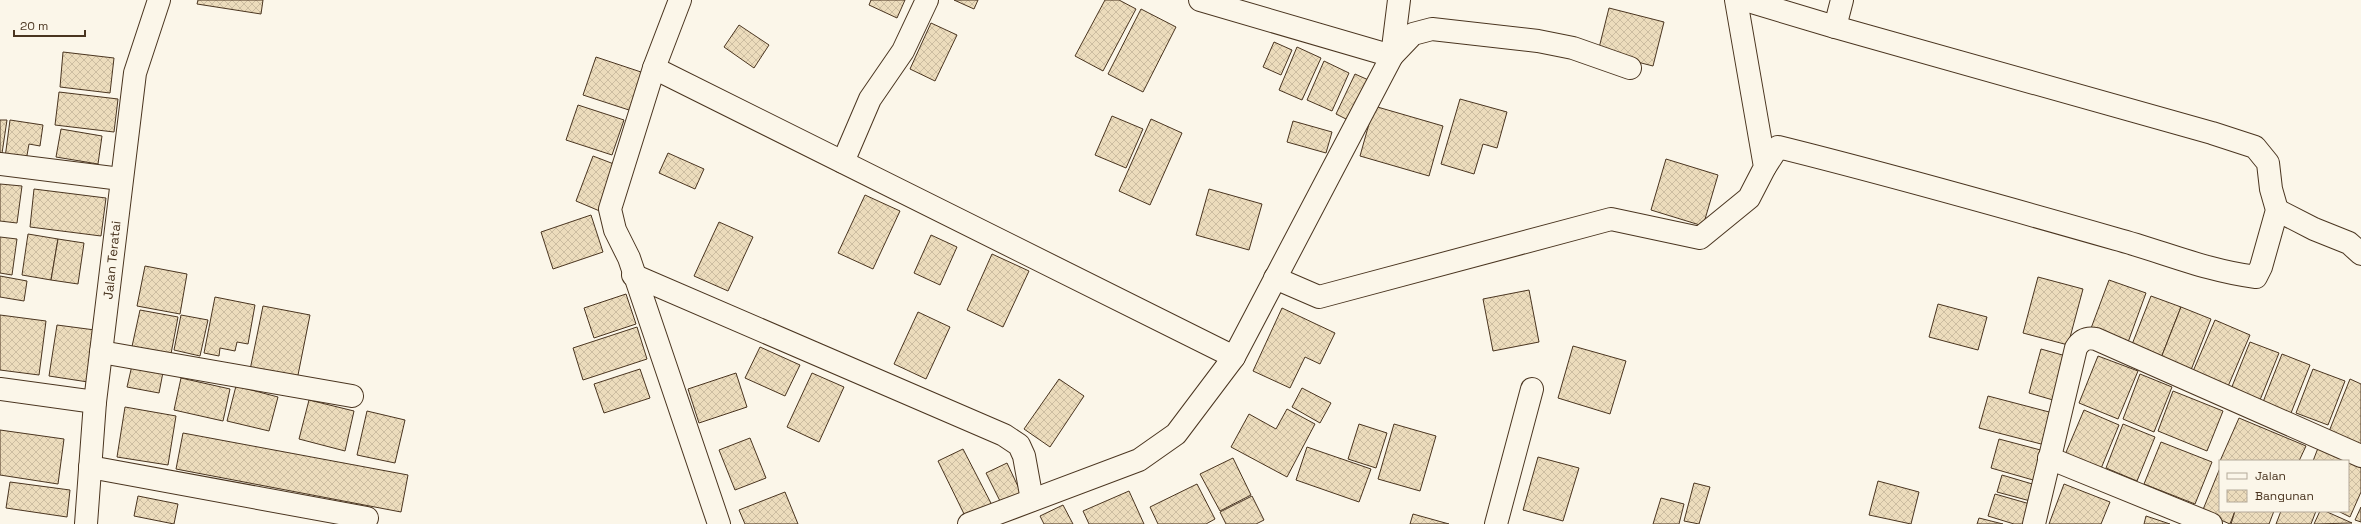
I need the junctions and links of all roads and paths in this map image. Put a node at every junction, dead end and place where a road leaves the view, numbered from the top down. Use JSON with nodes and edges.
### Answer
{"nodes":[{"id":1,"x":160,"y":0,"type":"edge"},
{"id":2,"x":680,"y":0,"type":"edge"},
{"id":3,"x":927,"y":0,"type":"edge"},
{"id":4,"x":1200,"y":0,"type":"edge"},
{"id":5,"x":1399,"y":0,"type":"edge"},
{"id":6,"x":1736,"y":0,"type":"edge"},
{"id":7,"x":1745,"y":0,"type":"edge"},
{"id":8,"x":1842,"y":0,"type":"edge"},
{"id":9,"x":1835,"y":27,"type":"junction"},
{"id":10,"x":1392,"y":56,"type":"junction"},
{"id":11,"x":654,"y":68,"type":"junction"},
{"id":12,"x":1630,"y":68,"type":"dead end"},
{"id":13,"x":843,"y":162,"type":"junction"},
{"id":14,"x":0,"y":164,"type":"edge"},
{"id":15,"x":1765,"y":167,"type":"junction"},
{"id":16,"x":121,"y":179,"type":"junction"},
{"id":17,"x":2277,"y":210,"type":"junction"},
{"id":18,"x":2361,"y":254,"type":"edge"},
{"id":19,"x":633,"y":275,"type":"junction"},
{"id":20,"x":1275,"y":278,"type":"junction"},
{"id":21,"x":101,"y":352,"type":"junction"},
{"id":22,"x":1234,"y":357,"type":"junction"},
{"id":23,"x":0,"y":389,"type":"edge"},
{"id":24,"x":1532,"y":389,"type":"dead end"},
{"id":25,"x":352,"y":396,"type":"dead end"},
{"id":26,"x":95,"y":402,"type":"junction"},
{"id":27,"x":2361,"y":456,"type":"edge"},
{"id":28,"x":2049,"y":458,"type":"junction"},
{"id":29,"x":90,"y":467,"type":"junction"},
{"id":30,"x":1032,"y":500,"type":"junction"},
{"id":31,"x":367,"y":518,"type":"dead end"},
{"id":32,"x":86,"y":524,"type":"edge"},
{"id":33,"x":719,"y":524,"type":"edge"},
{"id":34,"x":969,"y":524,"type":"edge"},
{"id":35,"x":1496,"y":524,"type":"edge"},
{"id":36,"x":2034,"y":524,"type":"edge"},
{"id":37,"x":2210,"y":524,"type":"edge"}],
"edges":[{"from":1,"to":16,"type":"street","name":"Jalan Teratai"},
{"from":2,"to":11,"type":"street"},
{"from":3,"to":13,"type":"street"},
{"from":4,"to":10,"type":"street"},
{"from":5,"to":10,"type":"street"},
{"from":6,"to":15,"type":"street"},
{"from":7,"to":9,"type":"street"},
{"from":8,"to":9,"type":"street"},
{"from":9,"to":17,"type":"street"},
{"from":10,"to":12,"type":"street"},
{"from":10,"to":20,"type":"street"},
{"from":11,"to":13,"type":"street"},
{"from":11,"to":19,"type":"street"},
{"from":13,"to":22,"type":"street"},
{"from":14,"to":16,"type":"street"},
{"from":15,"to":17,"type":"street"},
{"from":15,"to":20,"type":"street"},
{"from":16,"to":21,"type":"street","name":"Jalan Teratai"},
{"from":17,"to":18,"type":"street"},
{"from":19,"to":30,"type":"street"},
{"from":19,"to":33,"type":"street"},
{"from":20,"to":22,"type":"street"},
{"from":21,"to":25,"type":"street"},
{"from":21,"to":26,"type":"street","name":"Jalan Teratai"},
{"from":22,"to":30,"type":"street"},
{"from":23,"to":26,"type":"street"},
{"from":24,"to":35,"type":"street"},
{"from":26,"to":29,"type":"street","name":"Jalan Teratai"},
{"from":27,"to":28,"type":"street"},
{"from":28,"to":36,"type":"street"},
{"from":28,"to":37,"type":"street"},
{"from":29,"to":31,"type":"street"},
{"from":29,"to":32,"type":"street","name":"Jalan Teratai"},
{"from":30,"to":34,"type":"street"}]}
